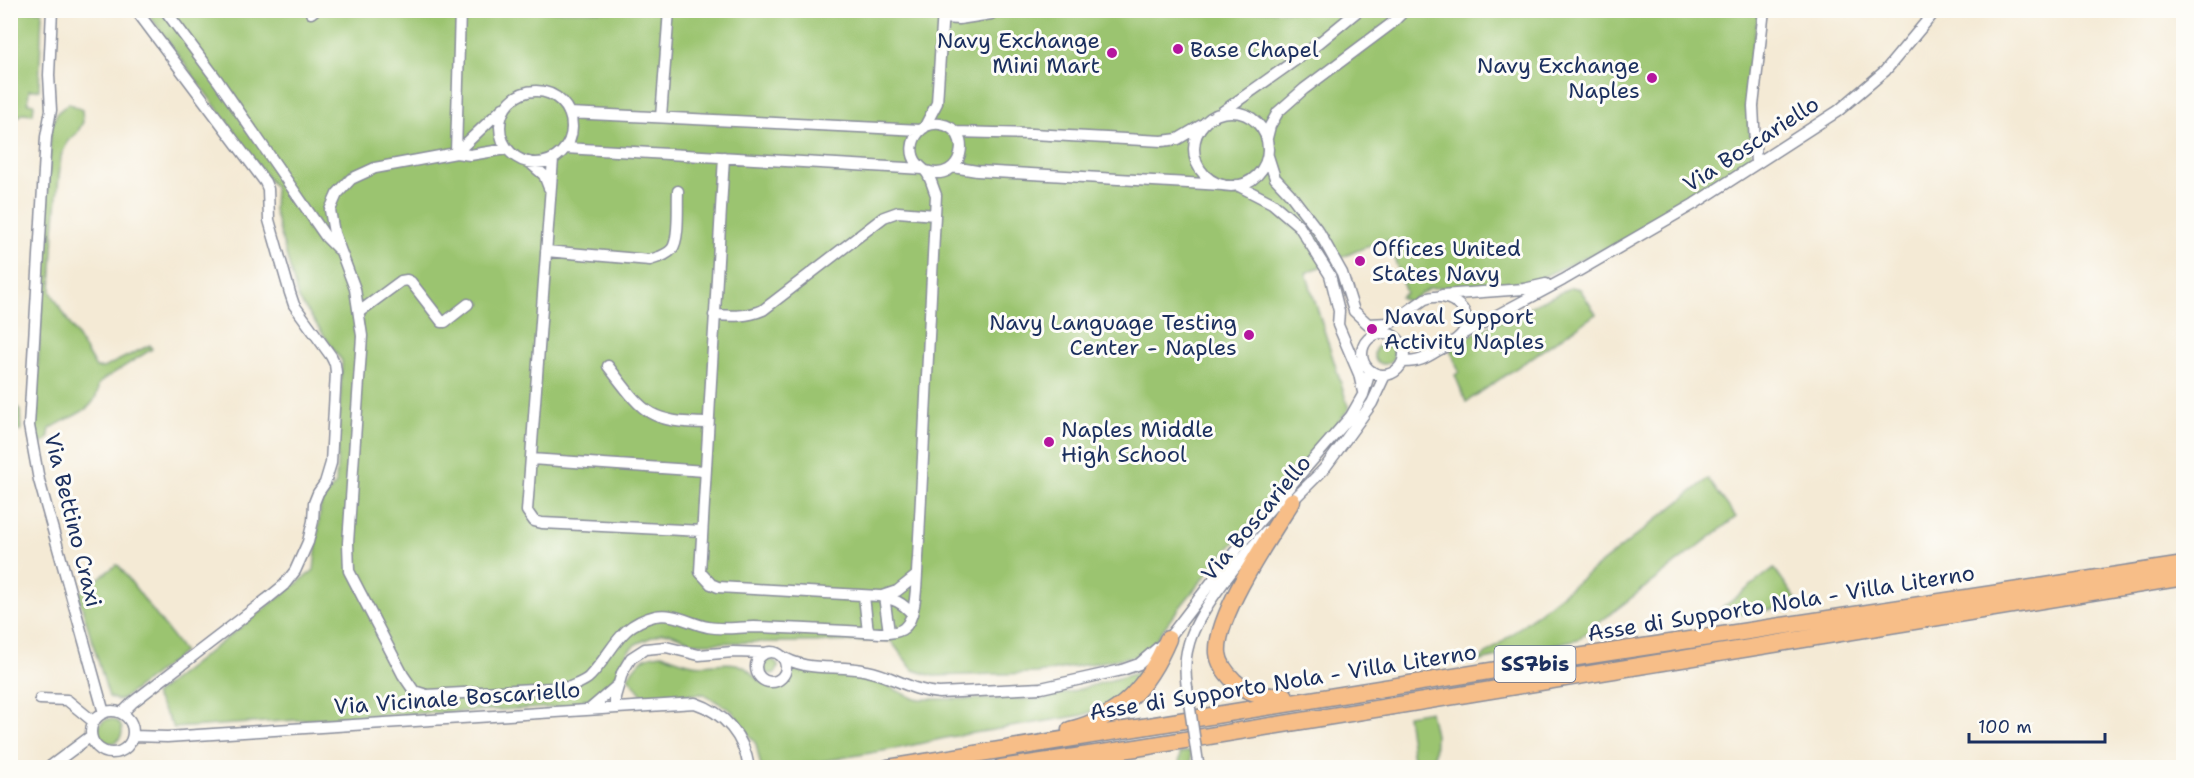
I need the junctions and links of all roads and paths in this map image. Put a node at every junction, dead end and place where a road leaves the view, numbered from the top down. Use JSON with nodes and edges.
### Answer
{"nodes":[{"id":1,"x":51,"y":10,"type":"edge"},
{"id":2,"x":136,"y":10,"type":"edge"},
{"id":3,"x":165,"y":10,"type":"edge"},
{"id":4,"x":460,"y":10,"type":"edge"},
{"id":5,"x":669,"y":10,"type":"edge"},
{"id":6,"x":995,"y":10,"type":"edge"},
{"id":7,"x":1359,"y":10,"type":"edge"},
{"id":8,"x":1405,"y":10,"type":"edge"},
{"id":9,"x":1764,"y":10,"type":"edge"},
{"id":10,"x":1936,"y":10,"type":"edge"},
{"id":11,"x":942,"y":14,"type":"edge"},
{"id":12,"x":511,"y":100,"type":"junction"},
{"id":13,"x":937,"y":103,"type":"junction"},
{"id":14,"x":569,"y":113,"type":"junction"},
{"id":15,"x":1219,"y":114,"type":"junction"},
{"id":16,"x":661,"y":117,"type":"junction"},
{"id":17,"x":1204,"y":123,"type":"junction"},
{"id":18,"x":923,"y":129,"type":"junction"},
{"id":19,"x":951,"y":129,"type":"junction"},
{"id":20,"x":1267,"y":138,"type":"junction"},
{"id":21,"x":565,"y":148,"type":"junction"},
{"id":22,"x":507,"y":149,"type":"junction"},
{"id":23,"x":456,"y":153,"type":"junction"},
{"id":24,"x":1268,"y":156,"type":"junction"},
{"id":25,"x":724,"y":157,"type":"junction"},
{"id":26,"x":553,"y":159,"type":"junction"},
{"id":27,"x":529,"y":162,"type":"junction"},
{"id":28,"x":1756,"y":164,"type":"junction"},
{"id":29,"x":952,"y":168,"type":"junction"},
{"id":30,"x":924,"y":170,"type":"junction"},
{"id":31,"x":1223,"y":185,"type":"junction"},
{"id":32,"x":1237,"y":186,"type":"junction"},
{"id":33,"x":550,"y":191,"type":"junction"},
{"id":34,"x":678,"y":191,"type":"dead end"},
{"id":35,"x":936,"y":195,"type":"junction"},
{"id":36,"x":935,"y":215,"type":"junction"},
{"id":37,"x":546,"y":251,"type":"junction"},
{"id":38,"x":342,"y":254,"type":"junction"},
{"id":39,"x":1563,"y":280,"type":"junction"},
{"id":40,"x":1442,"y":295,"type":"junction"},
{"id":41,"x":468,"y":304,"type":"dead end"},
{"id":42,"x":359,"y":312,"type":"junction"},
{"id":43,"x":714,"y":315,"type":"junction"},
{"id":44,"x":1389,"y":323,"type":"junction"},
{"id":45,"x":1375,"y":334,"type":"junction"},
{"id":46,"x":1462,"y":334,"type":"junction"},
{"id":47,"x":1348,"y":347,"type":"junction"},
{"id":48,"x":1362,"y":350,"type":"junction"},
{"id":49,"x":1402,"y":362,"type":"junction"},
{"id":50,"x":608,"y":366,"type":"dead end"},
{"id":51,"x":1370,"y":371,"type":"junction"},
{"id":52,"x":1385,"y":375,"type":"junction"},
{"id":53,"x":1364,"y":394,"type":"junction"},
{"id":54,"x":708,"y":423,"type":"junction"},
{"id":55,"x":531,"y":459,"type":"junction"},
{"id":56,"x":705,"y":471,"type":"junction"},
{"id":57,"x":1292,"y":501,"type":"junction"},
{"id":58,"x":702,"y":531,"type":"junction"},
{"id":59,"x":2184,"y":565,"type":"edge"},
{"id":60,"x":916,"y":576,"type":"junction"},
{"id":61,"x":2184,"y":577,"type":"edge"},
{"id":62,"x":864,"y":596,"type":"junction"},
{"id":63,"x":882,"y":596,"type":"junction"},
{"id":64,"x":912,"y":614,"type":"junction"},
{"id":65,"x":868,"y":632,"type":"junction"},
{"id":66,"x":889,"y":632,"type":"junction"},
{"id":67,"x":1168,"y":639,"type":"junction"},
{"id":68,"x":766,"y":653,"type":"junction"},
{"id":69,"x":780,"y":655,"type":"junction"},
{"id":70,"x":620,"y":682,"type":"junction"},
{"id":71,"x":1361,"y":692,"type":"junction"},
{"id":72,"x":40,"y":699,"type":"dead end"},
{"id":73,"x":619,"y":707,"type":"junction"},
{"id":74,"x":590,"y":709,"type":"junction"},
{"id":75,"x":104,"y":713,"type":"junction"},
{"id":76,"x":122,"y":714,"type":"junction"},
{"id":77,"x":94,"y":722,"type":"junction"},
{"id":78,"x":91,"y":736,"type":"junction"},
{"id":79,"x":133,"y":736,"type":"junction"},
{"id":80,"x":1136,"y":748,"type":"junction"},
{"id":81,"x":976,"y":754,"type":"junction"},
{"id":82,"x":749,"y":765,"type":"edge"},
{"id":83,"x":1198,"y":765,"type":"edge"},
{"id":84,"x":48,"y":768,"type":"edge"},
{"id":85,"x":888,"y":768,"type":"edge"},
{"id":86,"x":1001,"y":768,"type":"edge"},
{"id":87,"x":1060,"y":768,"type":"edge"}],
"edges":[{"from":1,"to":75,"type":"street","name":"Via Bettino Craxi"},
{"from":2,"to":76,"type":"street"},
{"from":3,"to":38,"type":"street"},
{"from":4,"to":23,"type":"street"},
{"from":5,"to":16,"type":"street"},
{"from":6,"to":11,"type":"street"},
{"from":7,"to":15,"type":"street"},
{"from":8,"to":20,"type":"street"},
{"from":9,"to":28,"type":"street"},
{"from":10,"to":28,"type":"street","name":"Via Boscariello"},
{"from":11,"to":13,"type":"street"},
{"from":12,"to":14,"type":"street"},
{"from":12,"to":22,"type":"street"},
{"from":12,"to":23,"type":"street"},
{"from":13,"to":18,"type":"street"},
{"from":13,"to":19,"type":"street"},
{"from":14,"to":16,"type":"street"},
{"from":14,"to":21,"type":"street"},
{"from":15,"to":17,"type":"street"},
{"from":15,"to":20,"type":"street"},
{"from":16,"to":18,"type":"street"},
{"from":17,"to":19,"type":"street"},
{"from":17,"to":31,"type":"street"},
{"from":18,"to":19,"type":"street"},
{"from":18,"to":30,"type":"street"},
{"from":19,"to":29,"type":"street"},
{"from":20,"to":24,"type":"street"},
{"from":21,"to":25,"type":"street"},
{"from":21,"to":26,"type":"street"},
{"from":22,"to":23,"type":"street"},
{"from":22,"to":27,"type":"street"},
{"from":23,"to":38,"type":"street"},
{"from":24,"to":32,"type":"street"},
{"from":24,"to":44,"type":"street"},
{"from":25,"to":30,"type":"street"},
{"from":25,"to":43,"type":"street"},
{"from":26,"to":27,"type":"street"},
{"from":26,"to":33,"type":"street"},
{"from":27,"to":33,"type":"street"},
{"from":28,"to":39,"type":"street","name":"Via Boscariello"},
{"from":29,"to":30,"type":"street"},
{"from":29,"to":31,"type":"street"},
{"from":29,"to":35,"type":"street"},
{"from":30,"to":35,"type":"street"},
{"from":31,"to":32,"type":"street"},
{"from":32,"to":47,"type":"street"},
{"from":33,"to":37,"type":"street"},
{"from":34,"to":37,"type":"street"},
{"from":35,"to":36,"type":"street"},
{"from":36,"to":43,"type":"street"},
{"from":36,"to":60,"type":"street"},
{"from":37,"to":55,"type":"street"},
{"from":38,"to":42,"type":"street"},
{"from":39,"to":40,"type":"street","name":"Via Boscariello"},
{"from":39,"to":46,"type":"street","name":"Via Boscariello"},
{"from":40,"to":44,"type":"street","name":"Via Boscariello"},
{"from":40,"to":46,"type":"street"},
{"from":41,"to":42,"type":"street"},
{"from":42,"to":65,"type":"street"},
{"from":43,"to":54,"type":"street"},
{"from":44,"to":45,"type":"street","name":"Via Boscariello"},
{"from":45,"to":48,"type":"street"},
{"from":45,"to":49,"type":"street"},
{"from":46,"to":49,"type":"street","name":"Via Boscariello"},
{"from":47,"to":48,"type":"street"},
{"from":47,"to":53,"type":"street"},
{"from":48,"to":51,"type":"street"},
{"from":49,"to":52,"type":"street"},
{"from":50,"to":54,"type":"street"},
{"from":51,"to":52,"type":"street"},
{"from":51,"to":53,"type":"street","name":"Via Boscariello"},
{"from":52,"to":57,"type":"street","name":"Via Boscariello"},
{"from":53,"to":67,"type":"street","name":"Via Boscariello"},
{"from":54,"to":56,"type":"street"},
{"from":55,"to":56,"type":"street"},
{"from":55,"to":58,"type":"street"},
{"from":56,"to":58,"type":"street"},
{"from":57,"to":71,"type":"highway"},
{"from":57,"to":83,"type":"street","name":"Via Boscariello","bridge":true},
{"from":58,"to":62,"type":"street"},
{"from":59,"to":71,"type":"highway","name":"Asse di Supporto Nola - Villa Literno","number":"SS7bis"},
{"from":60,"to":63,"type":"street"},
{"from":60,"to":64,"type":"street"},
{"from":61,"to":80,"type":"highway","name":"Asse di Supporto Nola - Villa Literno","number":"SS7bis"},
{"from":62,"to":63,"type":"street"},
{"from":62,"to":65,"type":"street"},
{"from":63,"to":64,"type":"street"},
{"from":63,"to":66,"type":"street"},
{"from":64,"to":66,"type":"street"},
{"from":65,"to":66,"type":"street"},
{"from":67,"to":69,"type":"street","name":"Via Boscariello"},
{"from":67,"to":81,"type":"highway"},
{"from":68,"to":69,"type":"street"},
{"from":68,"to":69,"type":"street"},
{"from":68,"to":70,"type":"street"},
{"from":70,"to":73,"type":"street"},
{"from":70,"to":74,"type":"street"},
{"from":71,"to":81,"type":"highway","name":"Asse di Supporto Nola - Villa Literno","number":"SS7bis"},
{"from":72,"to":77,"type":"street"},
{"from":73,"to":74,"type":"street","name":"Via Vicinale Boscariello"},
{"from":73,"to":82,"type":"street","name":"Via Vicinale Boscariello"},
{"from":74,"to":79,"type":"street","name":"Via Vicinale Boscariello"},
{"from":75,"to":76,"type":"street"},
{"from":75,"to":77,"type":"street"},
{"from":76,"to":79,"type":"street"},
{"from":77,"to":78,"type":"street"},
{"from":78,"to":79,"type":"street"},
{"from":78,"to":84,"type":"street"},
{"from":80,"to":86,"type":"highway","name":"Asse di Supporto Nola - Villa Literno","number":"SS7bis"},
{"from":80,"to":87,"type":"highway"},
{"from":81,"to":85,"type":"highway","name":"Asse di Supporto Nola - Villa Literno","number":"SS7bis"}]}
